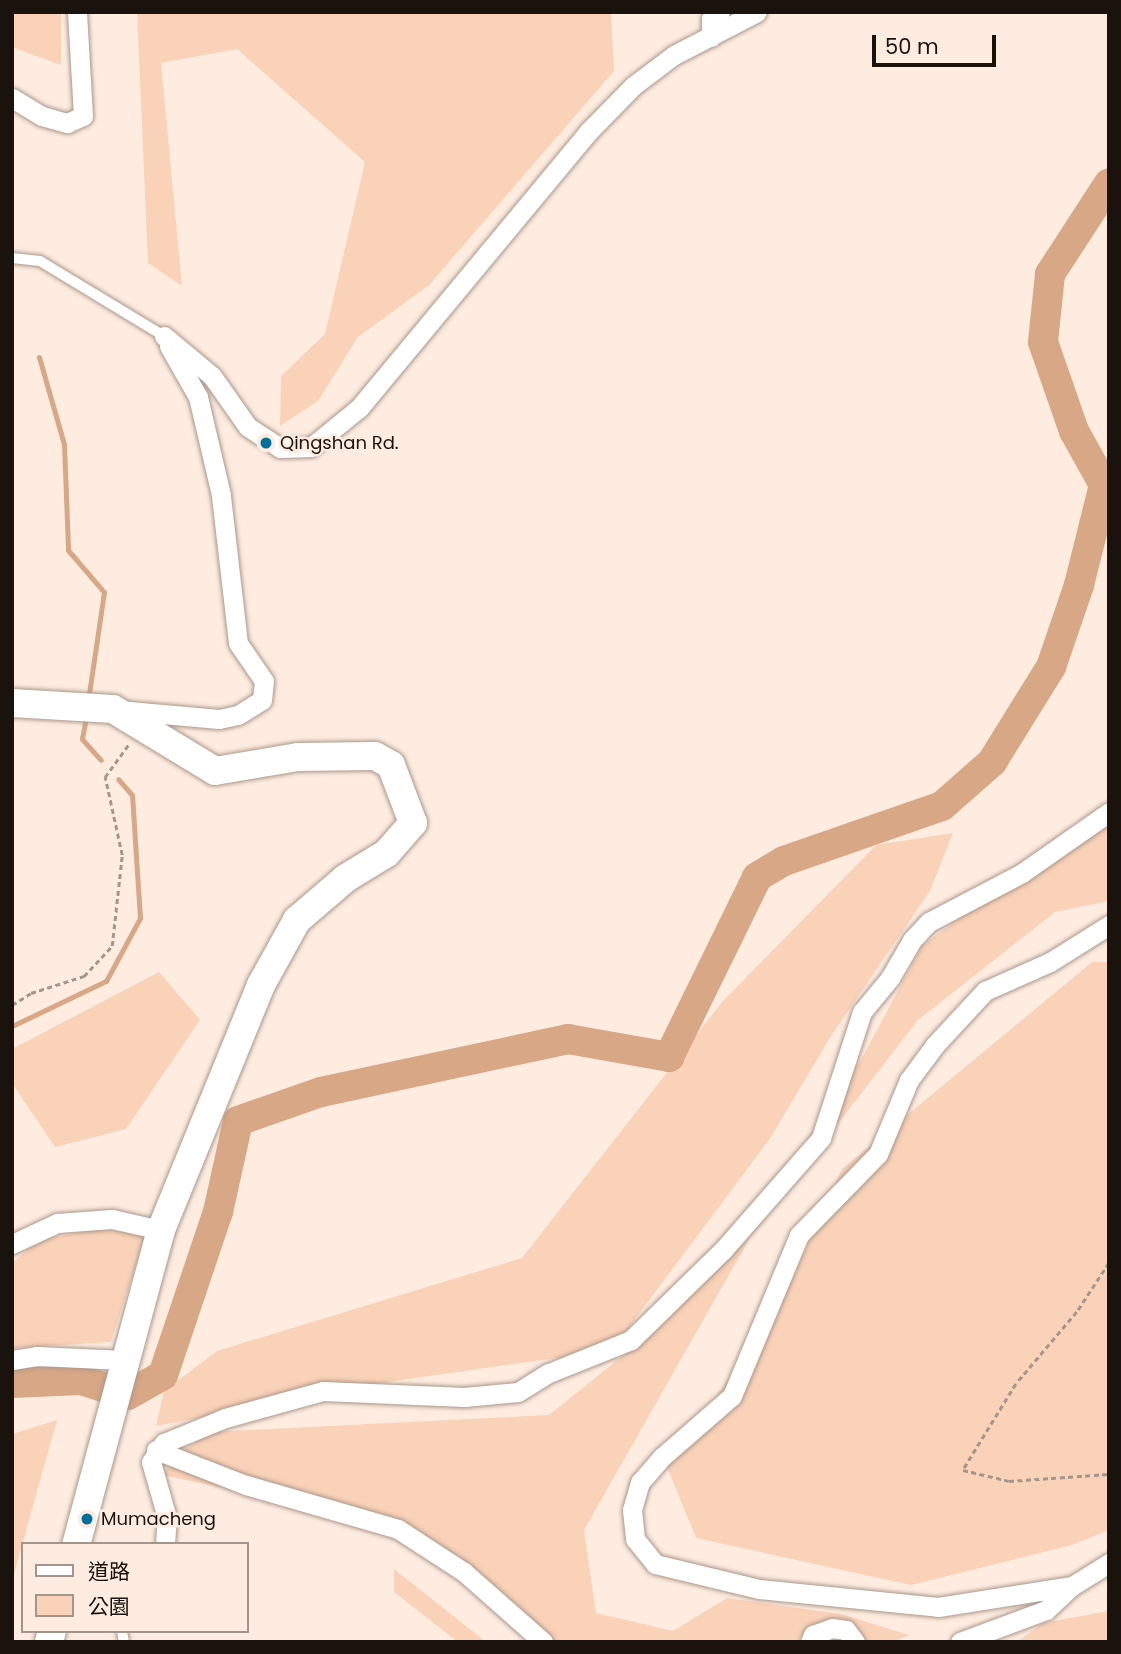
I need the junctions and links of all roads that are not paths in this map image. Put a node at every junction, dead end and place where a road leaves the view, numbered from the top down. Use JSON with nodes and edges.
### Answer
{"nodes":[{"id":1,"x":77,"y":12,"type":"edge"},
{"id":2,"x":720,"y":12,"type":"edge"},
{"id":3,"x":757,"y":12,"type":"edge"},
{"id":4,"x":711,"y":37,"type":"junction"},
{"id":5,"x":12,"y":98,"type":"edge"},
{"id":6,"x":12,"y":258,"type":"edge"},
{"id":7,"x":164,"y":336,"type":"junction"},
{"id":8,"x":12,"y":703,"type":"edge"},
{"id":9,"x":113,"y":709,"type":"junction"},
{"id":10,"x":1109,"y":812,"type":"edge"},
{"id":11,"x":1109,"y":925,"type":"edge"},
{"id":12,"x":161,"y":1230,"type":"junction"},
{"id":13,"x":12,"y":1244,"type":"edge"},
{"id":14,"x":12,"y":1360,"type":"edge"},
{"id":15,"x":123,"y":1365,"type":"junction"},
{"id":16,"x":156,"y":1450,"type":"junction"},
{"id":17,"x":76,"y":1542,"type":"edge"},
{"id":18,"x":165,"y":1542,"type":"edge"},
{"id":19,"x":1109,"y":1563,"type":"edge"},
{"id":20,"x":1072,"y":1586,"type":"junction"},
{"id":21,"x":543,"y":1642,"type":"edge"},
{"id":22,"x":810,"y":1642,"type":"edge"},
{"id":23,"x":855,"y":1642,"type":"edge"},
{"id":24,"x":960,"y":1642,"type":"edge"}],
"edges":[{"from":1,"to":5,"type":"street"},
{"from":2,"to":4,"type":"street"},
{"from":3,"to":4,"type":"street"},
{"from":4,"to":7,"type":"street"},
{"from":6,"to":7,"type":"lane"},
{"from":7,"to":9,"type":"street"},
{"from":8,"to":9,"type":"street"},
{"from":9,"to":12,"type":"street"},
{"from":10,"to":16,"type":"street"},
{"from":11,"to":20,"type":"street"},
{"from":12,"to":13,"type":"street"},
{"from":12,"to":15,"type":"street"},
{"from":14,"to":15,"type":"street"},
{"from":15,"to":17,"type":"street"},
{"from":16,"to":18,"type":"street"},
{"from":16,"to":21,"type":"street"},
{"from":19,"to":20,"type":"street"},
{"from":20,"to":24,"type":"street"},
{"from":22,"to":23,"type":"street"}]}
